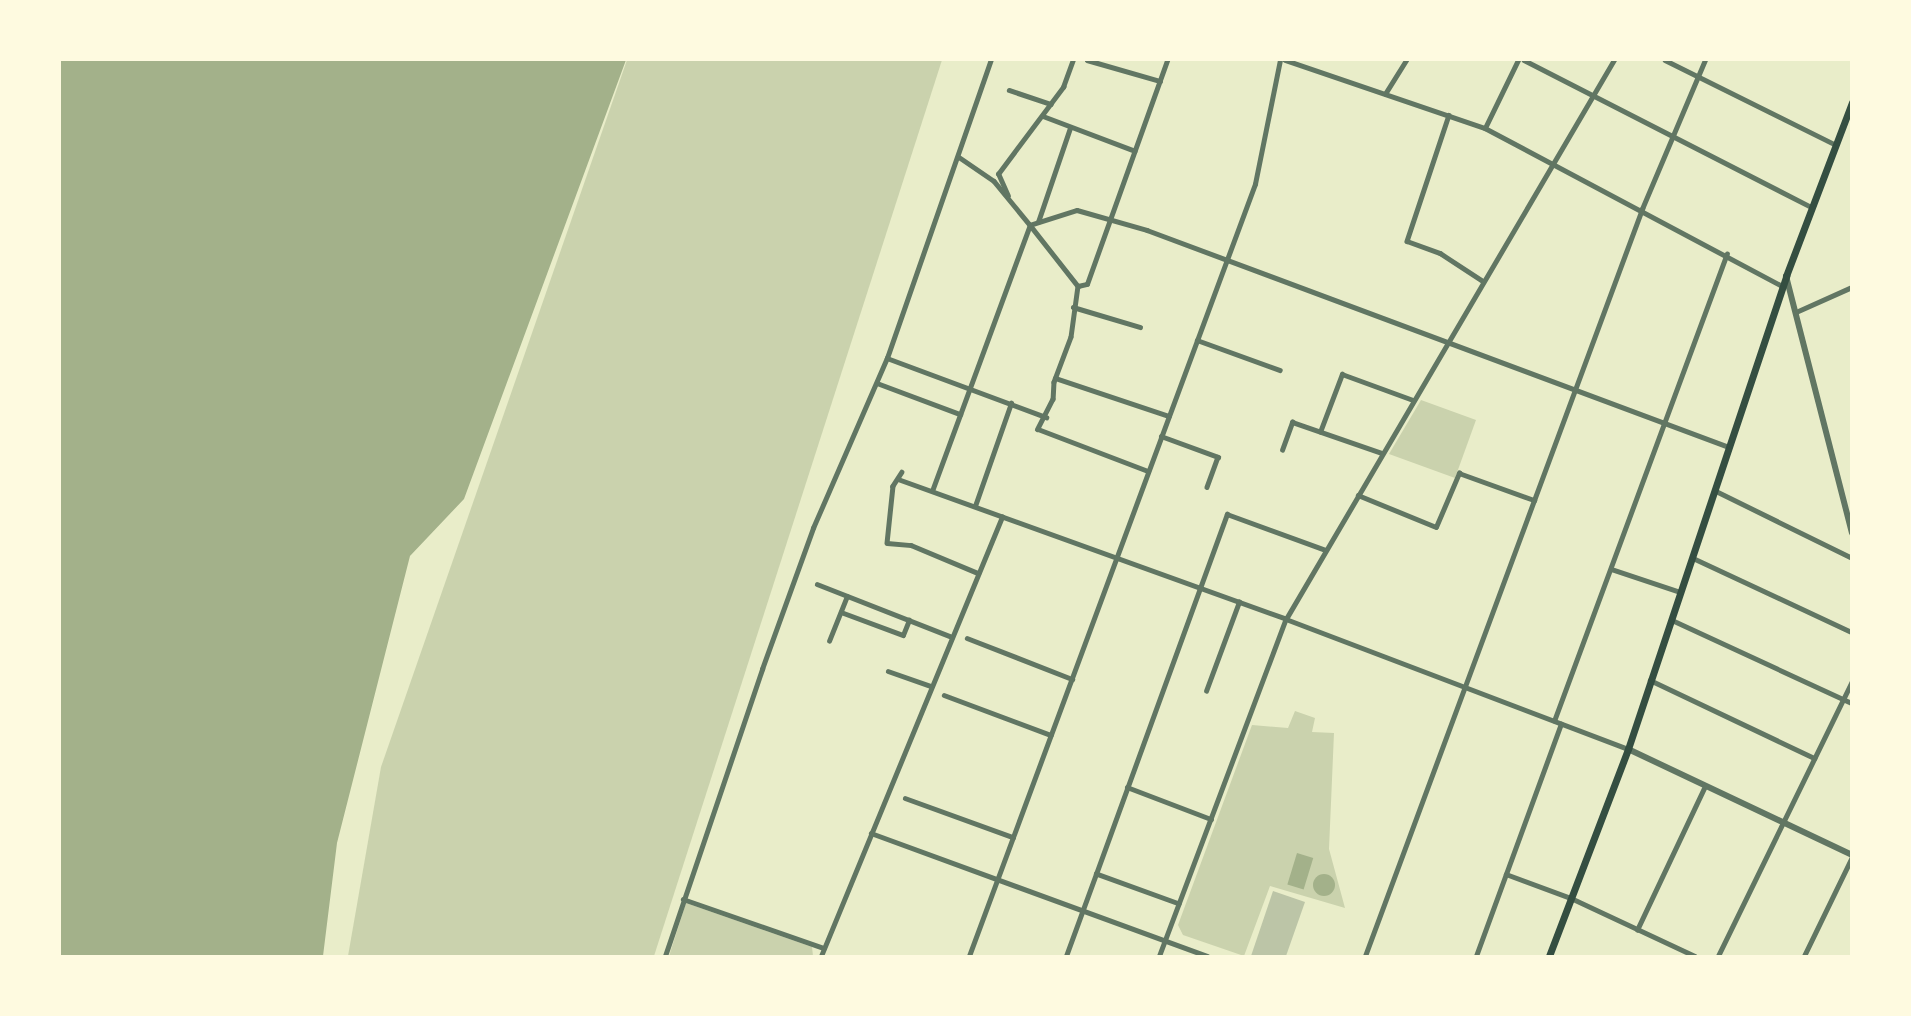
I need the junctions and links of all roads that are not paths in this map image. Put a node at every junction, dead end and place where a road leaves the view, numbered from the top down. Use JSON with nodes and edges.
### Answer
{"nodes":[{"id":1,"x":991,"y":60,"type":"edge"},
{"id":2,"x":1072,"y":60,"type":"edge"},
{"id":3,"x":1087,"y":60,"type":"edge"},
{"id":4,"x":1167,"y":60,"type":"edge"},
{"id":5,"x":1283,"y":60,"type":"edge"},
{"id":6,"x":1406,"y":60,"type":"edge"},
{"id":7,"x":1518,"y":60,"type":"edge"},
{"id":8,"x":1524,"y":60,"type":"edge"},
{"id":9,"x":1614,"y":60,"type":"edge"},
{"id":10,"x":1665,"y":60,"type":"edge"},
{"id":11,"x":1705,"y":60,"type":"edge"},
{"id":12,"x":1696,"y":75,"type":"junction"},
{"id":13,"x":1160,"y":80,"type":"junction"},
{"id":14,"x":1009,"y":90,"type":"dead end"},
{"id":15,"x":1385,"y":94,"type":"junction"},
{"id":16,"x":1591,"y":97,"type":"junction"},
{"id":17,"x":1852,"y":103,"type":"edge"},
{"id":18,"x":1051,"y":104,"type":"junction"},
{"id":19,"x":1449,"y":115,"type":"junction"},
{"id":20,"x":1043,"y":116,"type":"junction"},
{"id":21,"x":1070,"y":128,"type":"junction"},
{"id":22,"x":1485,"y":128,"type":"junction"},
{"id":23,"x":1671,"y":136,"type":"junction"},
{"id":24,"x":1836,"y":145,"type":"junction"},
{"id":25,"x":1135,"y":151,"type":"junction"},
{"id":26,"x":958,"y":156,"type":"junction"},
{"id":27,"x":1554,"y":162,"type":"junction"},
{"id":28,"x":1011,"y":203,"type":"junction"},
{"id":29,"x":1812,"y":207,"type":"junction"},
{"id":30,"x":1642,"y":209,"type":"junction"},
{"id":31,"x":1111,"y":218,"type":"junction"},
{"id":32,"x":1038,"y":223,"type":"junction"},
{"id":33,"x":1030,"y":225,"type":"junction"},
{"id":34,"x":1727,"y":254,"type":"junction"},
{"id":35,"x":1227,"y":260,"type":"junction"},
{"id":36,"x":1786,"y":276,"type":"junction"},
{"id":37,"x":1483,"y":281,"type":"junction"},
{"id":38,"x":1077,"y":286,"type":"junction"},
{"id":39,"x":1783,"y":286,"type":"junction"},
{"id":40,"x":1852,"y":287,"type":"edge"},
{"id":41,"x":1073,"y":307,"type":"junction"},
{"id":42,"x":1796,"y":312,"type":"junction"},
{"id":43,"x":1140,"y":327,"type":"dead end"},
{"id":44,"x":1197,"y":340,"type":"junction"},
{"id":45,"x":1447,"y":342,"type":"junction"},
{"id":46,"x":887,"y":358,"type":"junction"},
{"id":47,"x":1280,"y":370,"type":"dead end"},
{"id":48,"x":1055,"y":378,"type":"junction"},
{"id":49,"x":877,"y":383,"type":"junction"},
{"id":50,"x":970,"y":388,"type":"junction"},
{"id":51,"x":1575,"y":389,"type":"junction"},
{"id":52,"x":1413,"y":400,"type":"junction"},
{"id":53,"x":1011,"y":403,"type":"junction"},
{"id":54,"x":960,"y":414,"type":"junction"},
{"id":55,"x":1169,"y":416,"type":"junction"},
{"id":56,"x":1046,"y":417,"type":"junction"},
{"id":57,"x":1665,"y":424,"type":"junction"},
{"id":58,"x":1320,"y":432,"type":"junction"},
{"id":59,"x":1161,"y":436,"type":"junction"},
{"id":60,"x":1731,"y":448,"type":"junction"},
{"id":61,"x":1282,"y":450,"type":"dead end"},
{"id":62,"x":1382,"y":453,"type":"junction"},
{"id":63,"x":1148,"y":471,"type":"junction"},
{"id":64,"x":902,"y":472,"type":"dead end"},
{"id":65,"x":898,"y":478,"type":"junction"},
{"id":66,"x":1207,"y":487,"type":"dead end"},
{"id":67,"x":932,"y":491,"type":"junction"},
{"id":68,"x":1716,"y":491,"type":"junction"},
{"id":69,"x":1358,"y":495,"type":"junction"},
{"id":70,"x":1534,"y":500,"type":"junction"},
{"id":71,"x":975,"y":506,"type":"junction"},
{"id":72,"x":1002,"y":517,"type":"junction"},
{"id":73,"x":1852,"y":533,"type":"edge"},
{"id":74,"x":1326,"y":550,"type":"junction"},
{"id":75,"x":1116,"y":557,"type":"junction"},
{"id":76,"x":1693,"y":558,"type":"junction"},
{"id":77,"x":1852,"y":558,"type":"edge"},
{"id":78,"x":1611,"y":569,"type":"junction"},
{"id":79,"x":978,"y":572,"type":"junction"},
{"id":80,"x":817,"y":584,"type":"dead end"},
{"id":81,"x":1198,"y":588,"type":"junction"},
{"id":82,"x":1681,"y":593,"type":"junction"},
{"id":83,"x":847,"y":596,"type":"junction"},
{"id":84,"x":1239,"y":602,"type":"junction"},
{"id":85,"x":841,"y":612,"type":"junction"},
{"id":86,"x":1286,"y":619,"type":"junction"},
{"id":87,"x":909,"y":620,"type":"junction"},
{"id":88,"x":1671,"y":620,"type":"junction"},
{"id":89,"x":1852,"y":632,"type":"edge"},
{"id":90,"x":952,"y":637,"type":"junction"},
{"id":91,"x":967,"y":638,"type":"dead end"},
{"id":92,"x":829,"y":641,"type":"dead end"},
{"id":93,"x":888,"y":670,"type":"dead end"},
{"id":94,"x":1072,"y":679,"type":"junction"},
{"id":95,"x":1650,"y":680,"type":"junction"},
{"id":96,"x":1852,"y":681,"type":"edge"},
{"id":97,"x":931,"y":687,"type":"junction"},
{"id":98,"x":1465,"y":687,"type":"junction"},
{"id":99,"x":1206,"y":691,"type":"dead end"},
{"id":100,"x":944,"y":695,"type":"dead end"},
{"id":101,"x":1842,"y":699,"type":"junction"},
{"id":102,"x":1852,"y":703,"type":"edge"},
{"id":103,"x":1554,"y":722,"type":"junction"},
{"id":104,"x":1561,"y":724,"type":"junction"},
{"id":105,"x":1051,"y":735,"type":"junction"},
{"id":106,"x":1628,"y":749,"type":"junction"},
{"id":107,"x":1814,"y":758,"type":"junction"},
{"id":108,"x":1705,"y":786,"type":"junction"},
{"id":109,"x":1127,"y":787,"type":"junction"},
{"id":110,"x":905,"y":798,"type":"dead end"},
{"id":111,"x":1211,"y":819,"type":"junction"},
{"id":112,"x":1783,"y":822,"type":"junction"},
{"id":113,"x":871,"y":833,"type":"junction"},
{"id":114,"x":1013,"y":837,"type":"junction"},
{"id":115,"x":1852,"y":856,"type":"edge"},
{"id":116,"x":1096,"y":874,"type":"junction"},
{"id":117,"x":1506,"y":874,"type":"junction"},
{"id":118,"x":996,"y":882,"type":"junction"},
{"id":119,"x":1571,"y":898,"type":"junction"},
{"id":120,"x":683,"y":899,"type":"junction"},
{"id":121,"x":1179,"y":904,"type":"junction"},
{"id":122,"x":1082,"y":912,"type":"junction"},
{"id":123,"x":1637,"y":930,"type":"junction"},
{"id":124,"x":1165,"y":941,"type":"junction"},
{"id":125,"x":824,"y":948,"type":"junction"},
{"id":126,"x":665,"y":957,"type":"edge"},
{"id":127,"x":821,"y":957,"type":"edge"},
{"id":128,"x":969,"y":957,"type":"edge"},
{"id":129,"x":1066,"y":957,"type":"edge"},
{"id":130,"x":1159,"y":957,"type":"edge"},
{"id":131,"x":1207,"y":957,"type":"edge"},
{"id":132,"x":1365,"y":957,"type":"edge"},
{"id":133,"x":1476,"y":957,"type":"edge"},
{"id":134,"x":1549,"y":957,"type":"edge"},
{"id":135,"x":1695,"y":957,"type":"edge"},
{"id":136,"x":1718,"y":957,"type":"edge"},
{"id":137,"x":1804,"y":957,"type":"edge"}],
"edges":[{"from":1,"to":26,"type":"street"},
{"from":2,"to":18,"type":"street"},
{"from":3,"to":13,"type":"street"},
{"from":4,"to":13,"type":"street"},
{"from":5,"to":15,"type":"street"},
{"from":5,"to":35,"type":"street"},
{"from":6,"to":15,"type":"street"},
{"from":7,"to":22,"type":"street"},
{"from":8,"to":16,"type":"street"},
{"from":9,"to":16,"type":"street"},
{"from":10,"to":12,"type":"street"},
{"from":11,"to":12,"type":"street"},
{"from":12,"to":23,"type":"street"},
{"from":12,"to":24,"type":"street"},
{"from":13,"to":25,"type":"street"},
{"from":14,"to":18,"type":"street"},
{"from":15,"to":19,"type":"street"},
{"from":16,"to":23,"type":"street"},
{"from":16,"to":27,"type":"street"},
{"from":17,"to":24,"type":"main road"},
{"from":18,"to":20,"type":"street"},
{"from":19,"to":22,"type":"street"},
{"from":19,"to":37,"type":"street"},
{"from":20,"to":21,"type":"street"},
{"from":20,"to":28,"type":"street"},
{"from":21,"to":25,"type":"street"},
{"from":21,"to":32,"type":"street"},
{"from":22,"to":27,"type":"street"},
{"from":23,"to":29,"type":"street"},
{"from":23,"to":30,"type":"street"},
{"from":24,"to":29,"type":"main road"},
{"from":25,"to":31,"type":"street"},
{"from":26,"to":28,"type":"street"},
{"from":26,"to":46,"type":"street"},
{"from":27,"to":30,"type":"street"},
{"from":27,"to":37,"type":"street"},
{"from":28,"to":33,"type":"street"},
{"from":29,"to":36,"type":"main road"},
{"from":30,"to":34,"type":"street"},
{"from":30,"to":51,"type":"street"},
{"from":31,"to":32,"type":"street"},
{"from":31,"to":35,"type":"street"},
{"from":31,"to":38,"type":"street"},
{"from":32,"to":33,"type":"street"},
{"from":33,"to":38,"type":"street"},
{"from":33,"to":50,"type":"street"},
{"from":34,"to":39,"type":"street"},
{"from":34,"to":57,"type":"street"},
{"from":35,"to":44,"type":"street"},
{"from":35,"to":45,"type":"street"},
{"from":36,"to":39,"type":"main road"},
{"from":36,"to":42,"type":"street"},
{"from":37,"to":45,"type":"street"},
{"from":38,"to":41,"type":"street"},
{"from":39,"to":60,"type":"main road"},
{"from":40,"to":42,"type":"street"},
{"from":41,"to":43,"type":"street"},
{"from":41,"to":48,"type":"street"},
{"from":42,"to":73,"type":"street"},
{"from":44,"to":47,"type":"street"},
{"from":44,"to":55,"type":"street"},
{"from":45,"to":51,"type":"street"},
{"from":45,"to":52,"type":"street"},
{"from":46,"to":49,"type":"street"},
{"from":46,"to":50,"type":"street"},
{"from":48,"to":55,"type":"street"},
{"from":48,"to":56,"type":"street"},
{"from":49,"to":54,"type":"street"},
{"from":49,"to":120,"type":"street"},
{"from":50,"to":53,"type":"street"},
{"from":50,"to":54,"type":"street"},
{"from":51,"to":57,"type":"street"},
{"from":51,"to":70,"type":"street"},
{"from":52,"to":58,"type":"street"},
{"from":52,"to":62,"type":"street"},
{"from":53,"to":56,"type":"street"},
{"from":53,"to":71,"type":"street"},
{"from":54,"to":67,"type":"street"},
{"from":55,"to":59,"type":"street"},
{"from":56,"to":63,"type":"street"},
{"from":57,"to":60,"type":"street"},
{"from":57,"to":78,"type":"street"},
{"from":58,"to":61,"type":"street"},
{"from":58,"to":62,"type":"street"},
{"from":59,"to":63,"type":"street"},
{"from":59,"to":66,"type":"street"},
{"from":60,"to":68,"type":"main road"},
{"from":62,"to":69,"type":"street"},
{"from":63,"to":75,"type":"street"},
{"from":64,"to":65,"type":"street"},
{"from":65,"to":67,"type":"street"},
{"from":65,"to":79,"type":"street"},
{"from":67,"to":71,"type":"street"},
{"from":68,"to":76,"type":"main road"},
{"from":68,"to":77,"type":"street"},
{"from":69,"to":70,"type":"street"},
{"from":69,"to":74,"type":"street"},
{"from":70,"to":98,"type":"street"},
{"from":71,"to":72,"type":"street"},
{"from":72,"to":75,"type":"street"},
{"from":72,"to":79,"type":"street"},
{"from":74,"to":81,"type":"street"},
{"from":74,"to":86,"type":"street"},
{"from":75,"to":81,"type":"street"},
{"from":75,"to":94,"type":"street"},
{"from":76,"to":82,"type":"main road"},
{"from":76,"to":89,"type":"street"},
{"from":78,"to":82,"type":"street"},
{"from":78,"to":103,"type":"street"},
{"from":79,"to":90,"type":"street"},
{"from":80,"to":83,"type":"street"},
{"from":81,"to":84,"type":"street"},
{"from":81,"to":109,"type":"street"},
{"from":82,"to":88,"type":"main road"},
{"from":83,"to":85,"type":"street"},
{"from":83,"to":87,"type":"street"},
{"from":84,"to":86,"type":"street"},
{"from":84,"to":99,"type":"street"},
{"from":85,"to":87,"type":"street"},
{"from":85,"to":92,"type":"street"},
{"from":86,"to":98,"type":"street"},
{"from":86,"to":111,"type":"street"},
{"from":87,"to":90,"type":"street"},
{"from":88,"to":95,"type":"main road"},
{"from":88,"to":101,"type":"street"},
{"from":90,"to":97,"type":"street"},
{"from":91,"to":94,"type":"street"},
{"from":93,"to":97,"type":"street"},
{"from":94,"to":105,"type":"street"},
{"from":95,"to":106,"type":"main road"},
{"from":95,"to":107,"type":"street"},
{"from":96,"to":101,"type":"street"},
{"from":97,"to":113,"type":"street"},
{"from":98,"to":103,"type":"street"},
{"from":98,"to":132,"type":"street"},
{"from":100,"to":105,"type":"street"},
{"from":101,"to":102,"type":"street"},
{"from":101,"to":107,"type":"street"},
{"from":103,"to":104,"type":"street"},
{"from":104,"to":106,"type":"street"},
{"from":104,"to":117,"type":"street"},
{"from":105,"to":114,"type":"street"},
{"from":106,"to":108,"type":"street"},
{"from":106,"to":119,"type":"main road"},
{"from":107,"to":112,"type":"street"},
{"from":108,"to":112,"type":"street"},
{"from":108,"to":123,"type":"street"},
{"from":109,"to":111,"type":"street"},
{"from":109,"to":116,"type":"street"},
{"from":110,"to":114,"type":"street"},
{"from":111,"to":121,"type":"street"},
{"from":112,"to":115,"type":"street"},
{"from":112,"to":136,"type":"street"},
{"from":113,"to":118,"type":"street"},
{"from":113,"to":125,"type":"street"},
{"from":114,"to":118,"type":"street"},
{"from":115,"to":137,"type":"street"},
{"from":116,"to":121,"type":"street"},
{"from":116,"to":122,"type":"street"},
{"from":117,"to":119,"type":"street"},
{"from":117,"to":133,"type":"street"},
{"from":118,"to":122,"type":"street"},
{"from":118,"to":128,"type":"street"},
{"from":119,"to":123,"type":"street"},
{"from":119,"to":134,"type":"main road"},
{"from":120,"to":125,"type":"street"},
{"from":120,"to":126,"type":"street"},
{"from":121,"to":124,"type":"street"},
{"from":122,"to":124,"type":"street"},
{"from":122,"to":129,"type":"street"},
{"from":123,"to":135,"type":"street"},
{"from":124,"to":130,"type":"street"},
{"from":124,"to":131,"type":"street"},
{"from":125,"to":127,"type":"street"}]}
